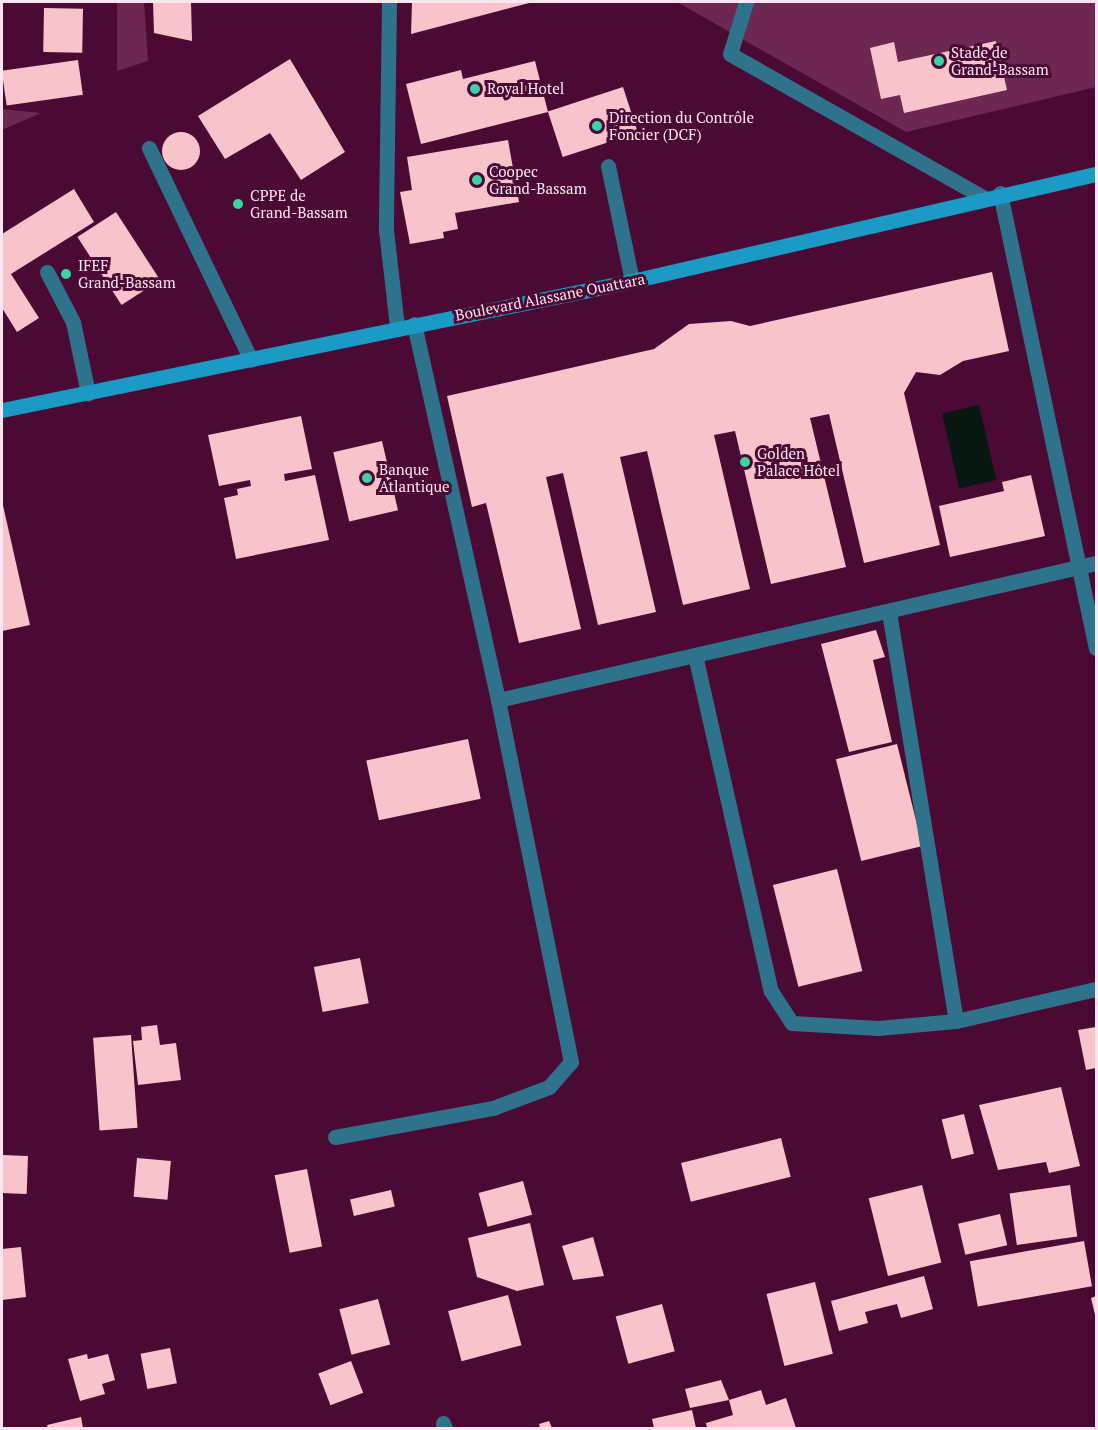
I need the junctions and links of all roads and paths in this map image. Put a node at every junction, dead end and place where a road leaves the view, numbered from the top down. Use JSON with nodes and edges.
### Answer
{"nodes":[{"id":1,"x":389,"y":2,"type":"edge"},
{"id":2,"x":746,"y":2,"type":"edge"},
{"id":3,"x":149,"y":148,"type":"dead end"},
{"id":4,"x":608,"y":166,"type":"dead end"},
{"id":5,"x":1096,"y":174,"type":"edge"},
{"id":6,"x":1000,"y":193,"type":"junction"},
{"id":7,"x":983,"y":197,"type":"junction"},
{"id":8,"x":47,"y":272,"type":"dead end"},
{"id":9,"x":632,"y":281,"type":"junction"},
{"id":10,"x":414,"y":324,"type":"junction"},
{"id":11,"x":397,"y":326,"type":"junction"},
{"id":12,"x":251,"y":360,"type":"junction"},
{"id":13,"x":88,"y":393,"type":"junction"},
{"id":14,"x":2,"y":410,"type":"edge"},
{"id":15,"x":1096,"y":564,"type":"edge"},
{"id":16,"x":1078,"y":568,"type":"junction"},
{"id":17,"x":889,"y":612,"type":"junction"},
{"id":18,"x":1096,"y":648,"type":"edge"},
{"id":19,"x":695,"y":656,"type":"junction"},
{"id":20,"x":498,"y":700,"type":"junction"},
{"id":21,"x":1096,"y":989,"type":"edge"},
{"id":22,"x":956,"y":1021,"type":"junction"},
{"id":23,"x":335,"y":1137,"type":"dead end"}],
"edges":[{"from":1,"to":11,"type":"street"},
{"from":2,"to":7,"type":"street"},
{"from":3,"to":12,"type":"street"},
{"from":4,"to":9,"type":"street"},
{"from":5,"to":6,"type":"street","name":"Boulevard Alassane Ouattara"},
{"from":6,"to":7,"type":"street","name":"Boulevard Alassane Ouattara"},
{"from":6,"to":16,"type":"street"},
{"from":7,"to":9,"type":"street","name":"Boulevard Alassane Ouattara"},
{"from":8,"to":13,"type":"street"},
{"from":9,"to":10,"type":"street","name":"Boulevard Alassane Ouattara"},
{"from":10,"to":11,"type":"street","name":"Boulevard Alassane Ouattara"},
{"from":10,"to":20,"type":"street"},
{"from":11,"to":12,"type":"street","name":"Boulevard Alassane Ouattara"},
{"from":12,"to":13,"type":"street","name":"Boulevard Alassane Ouattara"},
{"from":13,"to":14,"type":"street","name":"Boulevard Alassane Ouattara"},
{"from":15,"to":16,"type":"street"},
{"from":16,"to":17,"type":"street"},
{"from":16,"to":18,"type":"street"},
{"from":17,"to":19,"type":"street"},
{"from":17,"to":22,"type":"street"},
{"from":19,"to":20,"type":"street"},
{"from":19,"to":22,"type":"street"},
{"from":20,"to":23,"type":"street"},
{"from":21,"to":22,"type":"street"}]}
